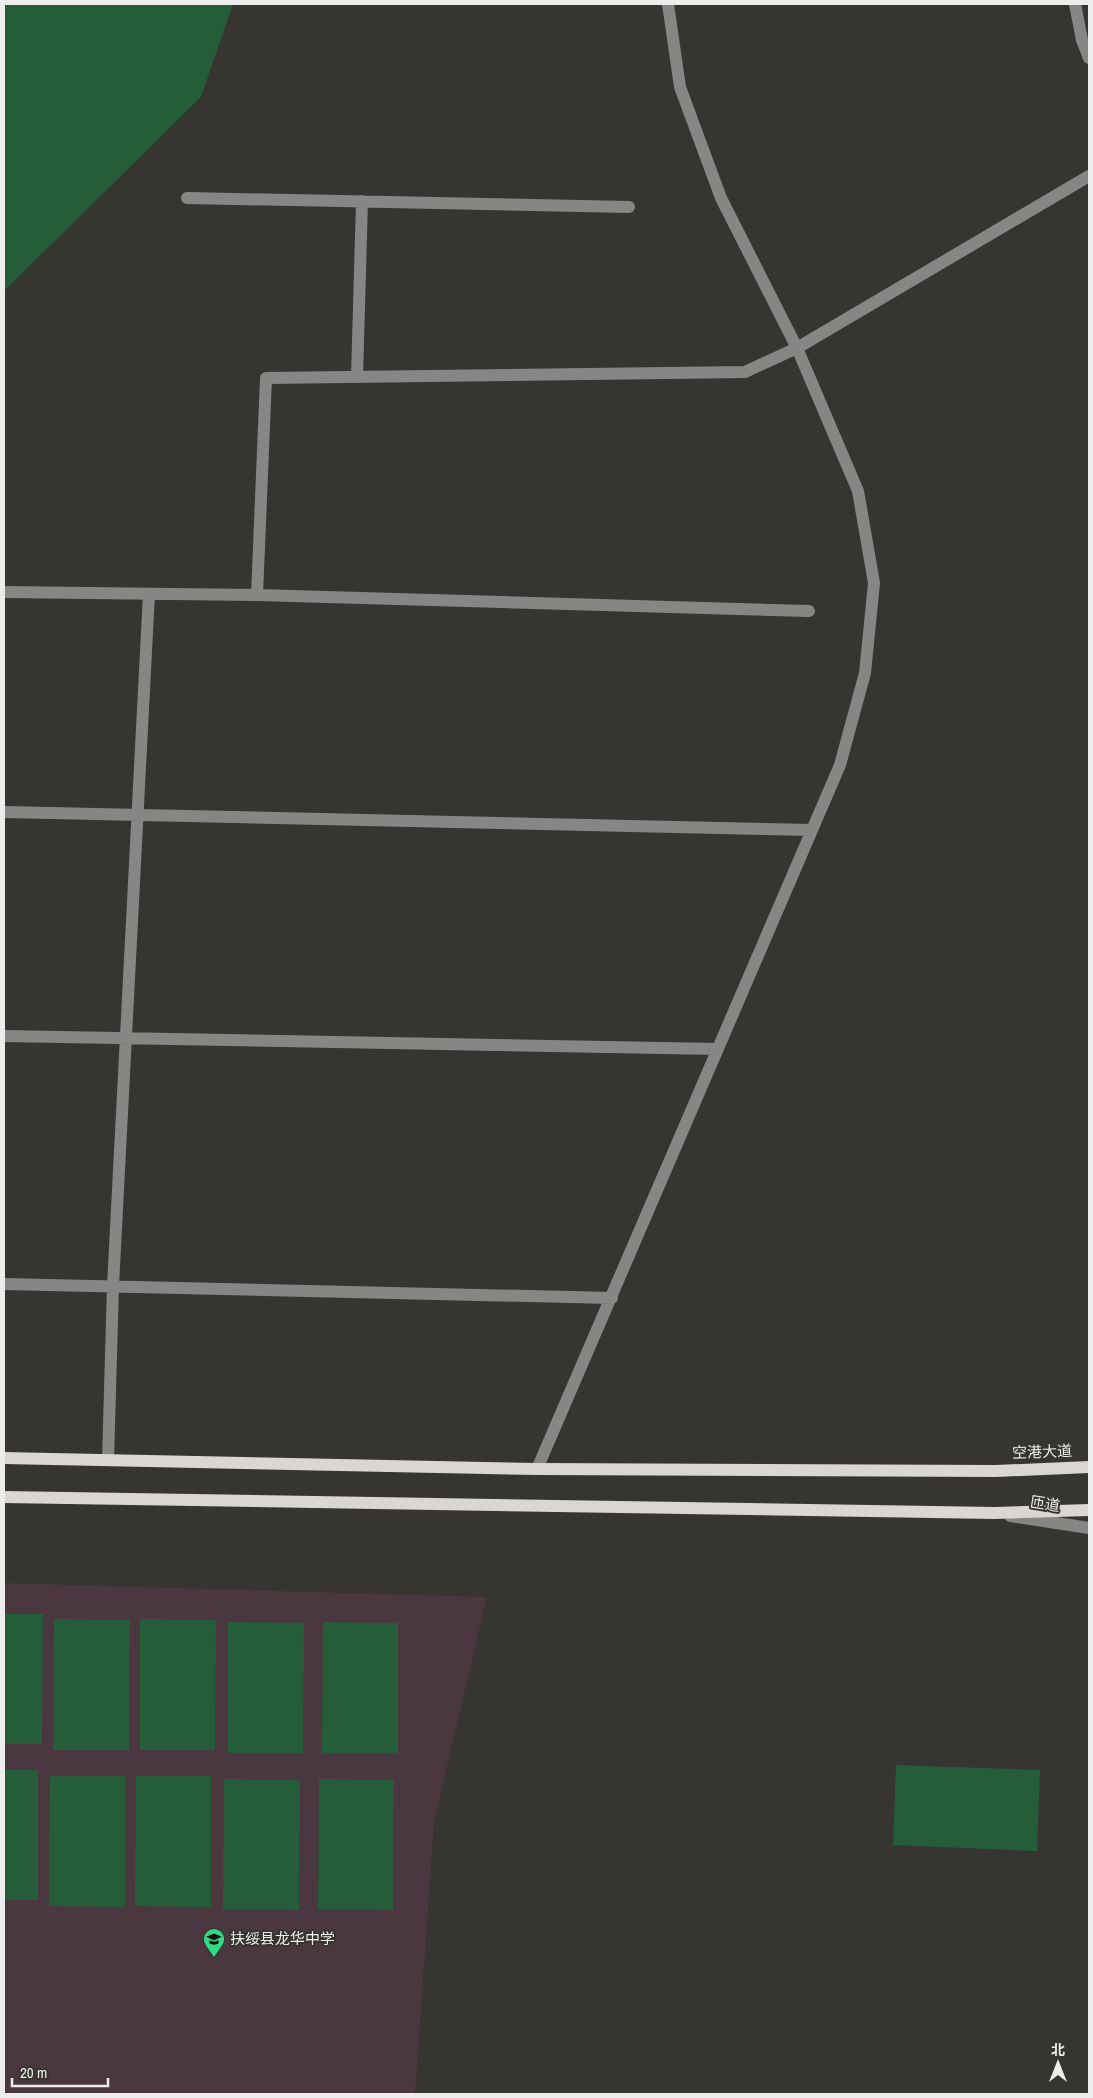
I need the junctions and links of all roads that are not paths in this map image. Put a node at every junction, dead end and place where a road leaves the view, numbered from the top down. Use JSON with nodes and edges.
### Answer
{"nodes":[{"id":1,"x":668,"y":4,"type":"edge"},
{"id":2,"x":1075,"y":4,"type":"edge"},
{"id":3,"x":1089,"y":58,"type":"edge"},
{"id":4,"x":1089,"y":176,"type":"edge"},
{"id":5,"x":187,"y":198,"type":"dead end"},
{"id":6,"x":362,"y":201,"type":"junction"},
{"id":7,"x":629,"y":207,"type":"dead end"},
{"id":8,"x":797,"y":348,"type":"junction"},
{"id":9,"x":357,"y":377,"type":"junction"},
{"id":10,"x":4,"y":592,"type":"edge"},
{"id":11,"x":149,"y":594,"type":"junction"},
{"id":12,"x":257,"y":595,"type":"junction"},
{"id":13,"x":809,"y":611,"type":"dead end"},
{"id":14,"x":4,"y":812,"type":"edge"},
{"id":15,"x":137,"y":815,"type":"junction"},
{"id":16,"x":812,"y":830,"type":"junction"},
{"id":17,"x":4,"y":1036,"type":"edge"},
{"id":18,"x":125,"y":1038,"type":"junction"},
{"id":19,"x":718,"y":1049,"type":"junction"},
{"id":20,"x":4,"y":1284,"type":"edge"},
{"id":21,"x":113,"y":1286,"type":"junction"},
{"id":22,"x":612,"y":1298,"type":"junction"},
{"id":23,"x":4,"y":1458,"type":"edge"},
{"id":24,"x":108,"y":1460,"type":"junction"},
{"id":25,"x":1089,"y":1467,"type":"edge"},
{"id":26,"x":537,"y":1469,"type":"junction"},
{"id":27,"x":4,"y":1497,"type":"edge"},
{"id":28,"x":1089,"y":1510,"type":"edge"},
{"id":29,"x":995,"y":1513,"type":"junction"},
{"id":30,"x":1089,"y":1528,"type":"edge"}],
"edges":[{"from":1,"to":8,"type":"street"},
{"from":2,"to":3,"type":"street"},
{"from":4,"to":8,"type":"street"},
{"from":5,"to":6,"type":"street"},
{"from":6,"to":7,"type":"street"},
{"from":6,"to":9,"type":"street"},
{"from":8,"to":9,"type":"street"},
{"from":8,"to":16,"type":"street"},
{"from":9,"to":12,"type":"street"},
{"from":10,"to":11,"type":"street"},
{"from":11,"to":12,"type":"street"},
{"from":11,"to":15,"type":"street"},
{"from":12,"to":13,"type":"street"},
{"from":14,"to":15,"type":"street"},
{"from":15,"to":16,"type":"street"},
{"from":15,"to":18,"type":"street"},
{"from":16,"to":19,"type":"street"},
{"from":17,"to":18,"type":"street"},
{"from":18,"to":19,"type":"street"},
{"from":18,"to":21,"type":"street"},
{"from":19,"to":22,"type":"street"},
{"from":20,"to":21,"type":"street"},
{"from":21,"to":22,"type":"street"},
{"from":21,"to":24,"type":"street"},
{"from":22,"to":26,"type":"street"},
{"from":23,"to":24,"type":"main road","name":"空港大道"},
{"from":24,"to":26,"type":"main road","name":"空港大道"},
{"from":25,"to":26,"type":"main road","name":"空港大道"},
{"from":27,"to":29,"type":"main road"},
{"from":28,"to":29,"type":"main road"},
{"from":29,"to":30,"type":"street","name":"匝道"}]}
